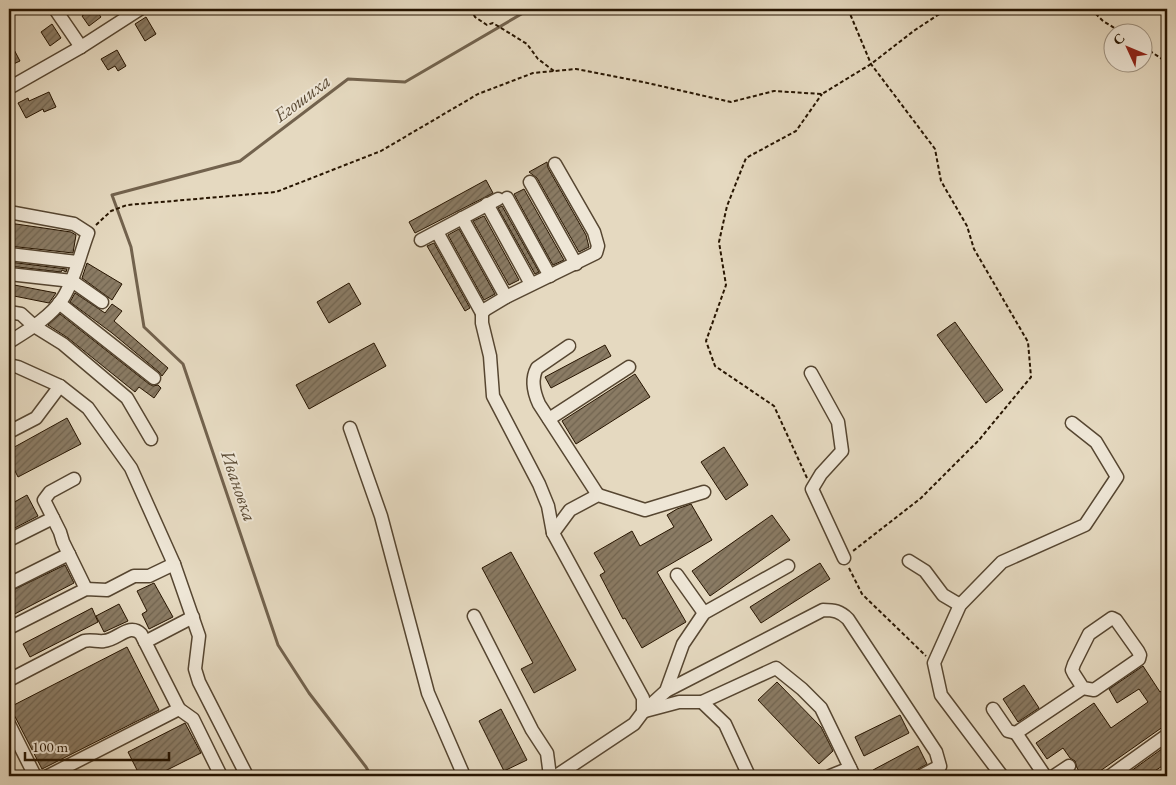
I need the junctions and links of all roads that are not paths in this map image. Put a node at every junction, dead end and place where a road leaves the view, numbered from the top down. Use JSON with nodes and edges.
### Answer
{"nodes":[{"id":1,"x":55,"y":9,"type":"edge"},
{"id":2,"x":140,"y":9,"type":"edge"},
{"id":3,"x":81,"y":47,"type":"junction"},
{"id":4,"x":9,"y":88,"type":"edge"},
{"id":5,"x":555,"y":164,"type":"dead end"},
{"id":6,"x":530,"y":182,"type":"dead end"},
{"id":7,"x":497,"y":201,"type":"junction"},
{"id":8,"x":9,"y":212,"type":"edge"},
{"id":9,"x":462,"y":218,"type":"junction"},
{"id":10,"x":437,"y":232,"type":"junction"},
{"id":11,"x":421,"y":240,"type":"dead end"},
{"id":12,"x":9,"y":254,"type":"edge"},
{"id":13,"x":77,"y":262,"type":"junction"},
{"id":14,"x":576,"y":264,"type":"junction"},
{"id":15,"x":9,"y":274,"type":"edge"},
{"id":16,"x":550,"y":276,"type":"junction"},
{"id":17,"x":72,"y":281,"type":"junction"},
{"id":18,"x":531,"y":284,"type":"junction"},
{"id":19,"x":506,"y":296,"type":"junction"},
{"id":20,"x":102,"y":302,"type":"dead end"},
{"id":21,"x":59,"y":303,"type":"junction"},
{"id":22,"x":9,"y":312,"type":"edge"},
{"id":23,"x":482,"y":313,"type":"junction"},
{"id":24,"x":34,"y":326,"type":"junction"},
{"id":25,"x":9,"y":342,"type":"edge"},
{"id":26,"x":569,"y":346,"type":"dead end"},
{"id":27,"x":9,"y":365,"type":"edge"},
{"id":28,"x":629,"y":367,"type":"dead end"},
{"id":29,"x":811,"y":373,"type":"dead end"},
{"id":30,"x":154,"y":378,"type":"dead end"},
{"id":31,"x":60,"y":386,"type":"junction"},
{"id":32,"x":549,"y":419,"type":"junction"},
{"id":33,"x":1072,"y":423,"type":"dead end"},
{"id":34,"x":350,"y":428,"type":"dead end"},
{"id":35,"x":9,"y":432,"type":"edge"},
{"id":36,"x":151,"y":439,"type":"dead end"},
{"id":37,"x":74,"y":479,"type":"dead end"},
{"id":38,"x":704,"y":492,"type":"dead end"},
{"id":39,"x":598,"y":494,"type":"junction"},
{"id":40,"x":52,"y":518,"type":"junction"},
{"id":41,"x":553,"y":533,"type":"junction"},
{"id":42,"x":9,"y":540,"type":"edge"},
{"id":43,"x":68,"y":554,"type":"junction"},
{"id":44,"x":844,"y":558,"type":"road end"},
{"id":45,"x":909,"y":561,"type":"dead end"},
{"id":46,"x":174,"y":564,"type":"junction"},
{"id":47,"x":788,"y":566,"type":"dead end"},
{"id":48,"x":677,"y":575,"type":"dead end"},
{"id":49,"x":9,"y":584,"type":"edge"},
{"id":50,"x":86,"y":589,"type":"junction"},
{"id":51,"x":960,"y":605,"type":"junction"},
{"id":52,"x":704,"y":613,"type":"junction"},
{"id":53,"x":474,"y":616,"type":"dead end"},
{"id":54,"x":193,"y":617,"type":"junction"},
{"id":55,"x":9,"y":628,"type":"edge"},
{"id":56,"x":145,"y":642,"type":"junction"},
{"id":57,"x":9,"y":680,"type":"edge"},
{"id":58,"x":1083,"y":688,"type":"junction"},
{"id":59,"x":666,"y":691,"type":"junction"},
{"id":60,"x":702,"y":702,"type":"junction"},
{"id":61,"x":179,"y":709,"type":"junction"},
{"id":62,"x":993,"y":709,"type":"dead end"},
{"id":63,"x":643,"y":712,"type":"junction"},
{"id":64,"x":9,"y":724,"type":"edge"},
{"id":65,"x":1016,"y":733,"type":"junction"},
{"id":66,"x":1167,"y":735,"type":"edge"},
{"id":67,"x":1069,"y":766,"type":"dead end"},
{"id":68,"x":852,"y":772,"type":"edge"},
{"id":69,"x":35,"y":776,"type":"edge"},
{"id":70,"x":48,"y":776,"type":"edge"},
{"id":71,"x":221,"y":776,"type":"edge"},
{"id":72,"x":247,"y":776,"type":"edge"},
{"id":73,"x":464,"y":776,"type":"edge"},
{"id":74,"x":550,"y":776,"type":"edge"},
{"id":75,"x":556,"y":776,"type":"edge"},
{"id":76,"x":749,"y":776,"type":"edge"},
{"id":77,"x":830,"y":776,"type":"edge"},
{"id":78,"x":921,"y":776,"type":"edge"},
{"id":79,"x":1002,"y":776,"type":"edge"},
{"id":80,"x":1045,"y":776,"type":"edge"},
{"id":81,"x":1054,"y":776,"type":"edge"},
{"id":82,"x":1110,"y":776,"type":"edge"}],
"edges":[{"from":1,"to":3,"type":"street"},
{"from":2,"to":3,"type":"street"},
{"from":3,"to":4,"type":"street"},
{"from":5,"to":14,"type":"street"},
{"from":6,"to":14,"type":"street"},
{"from":7,"to":9,"type":"street"},
{"from":7,"to":16,"type":"street"},
{"from":7,"to":18,"type":"street"},
{"from":8,"to":13,"type":"street"},
{"from":9,"to":10,"type":"street"},
{"from":9,"to":19,"type":"street"},
{"from":10,"to":11,"type":"street"},
{"from":10,"to":23,"type":"street"},
{"from":12,"to":13,"type":"street"},
{"from":13,"to":17,"type":"street"},
{"from":14,"to":16,"type":"street"},
{"from":15,"to":17,"type":"street"},
{"from":16,"to":18,"type":"street"},
{"from":17,"to":20,"type":"street"},
{"from":17,"to":21,"type":"street"},
{"from":18,"to":19,"type":"street"},
{"from":19,"to":23,"type":"street"},
{"from":21,"to":24,"type":"street"},
{"from":21,"to":30,"type":"street"},
{"from":22,"to":24,"type":"street"},
{"from":23,"to":41,"type":"street"},
{"from":24,"to":25,"type":"street"},
{"from":24,"to":36,"type":"street"},
{"from":26,"to":32,"type":"street"},
{"from":27,"to":31,"type":"street"},
{"from":28,"to":32,"type":"street"},
{"from":29,"to":44,"type":"street"},
{"from":31,"to":35,"type":"street"},
{"from":31,"to":46,"type":"street"},
{"from":32,"to":39,"type":"street"},
{"from":33,"to":51,"type":"street"},
{"from":34,"to":73,"type":"street"},
{"from":37,"to":40,"type":"street"},
{"from":38,"to":39,"type":"street"},
{"from":39,"to":41,"type":"street"},
{"from":40,"to":42,"type":"street"},
{"from":40,"to":43,"type":"street"},
{"from":41,"to":63,"type":"street"},
{"from":43,"to":49,"type":"street"},
{"from":43,"to":50,"type":"street"},
{"from":45,"to":51,"type":"street"},
{"from":46,"to":50,"type":"street"},
{"from":46,"to":54,"type":"street"},
{"from":47,"to":52,"type":"street"},
{"from":48,"to":52,"type":"street"},
{"from":50,"to":55,"type":"street"},
{"from":51,"to":79,"type":"street"},
{"from":52,"to":59,"type":"street"},
{"from":53,"to":74,"type":"street"},
{"from":54,"to":56,"type":"street"},
{"from":54,"to":72,"type":"street"},
{"from":56,"to":57,"type":"street"},
{"from":56,"to":61,"type":"street"},
{"from":58,"to":58,"type":"street"},
{"from":58,"to":65,"type":"street"},
{"from":59,"to":63,"type":"street"},
{"from":59,"to":78,"type":"street"},
{"from":60,"to":63,"type":"street"},
{"from":60,"to":68,"type":"street"},
{"from":60,"to":76,"type":"street"},
{"from":61,"to":70,"type":"street"},
{"from":61,"to":71,"type":"street"},
{"from":62,"to":65,"type":"street"},
{"from":63,"to":75,"type":"street"},
{"from":64,"to":69,"type":"street"},
{"from":65,"to":80,"type":"street"},
{"from":66,"to":82,"type":"street"},
{"from":67,"to":81,"type":"street"},
{"from":68,"to":77,"type":"street"}]}
